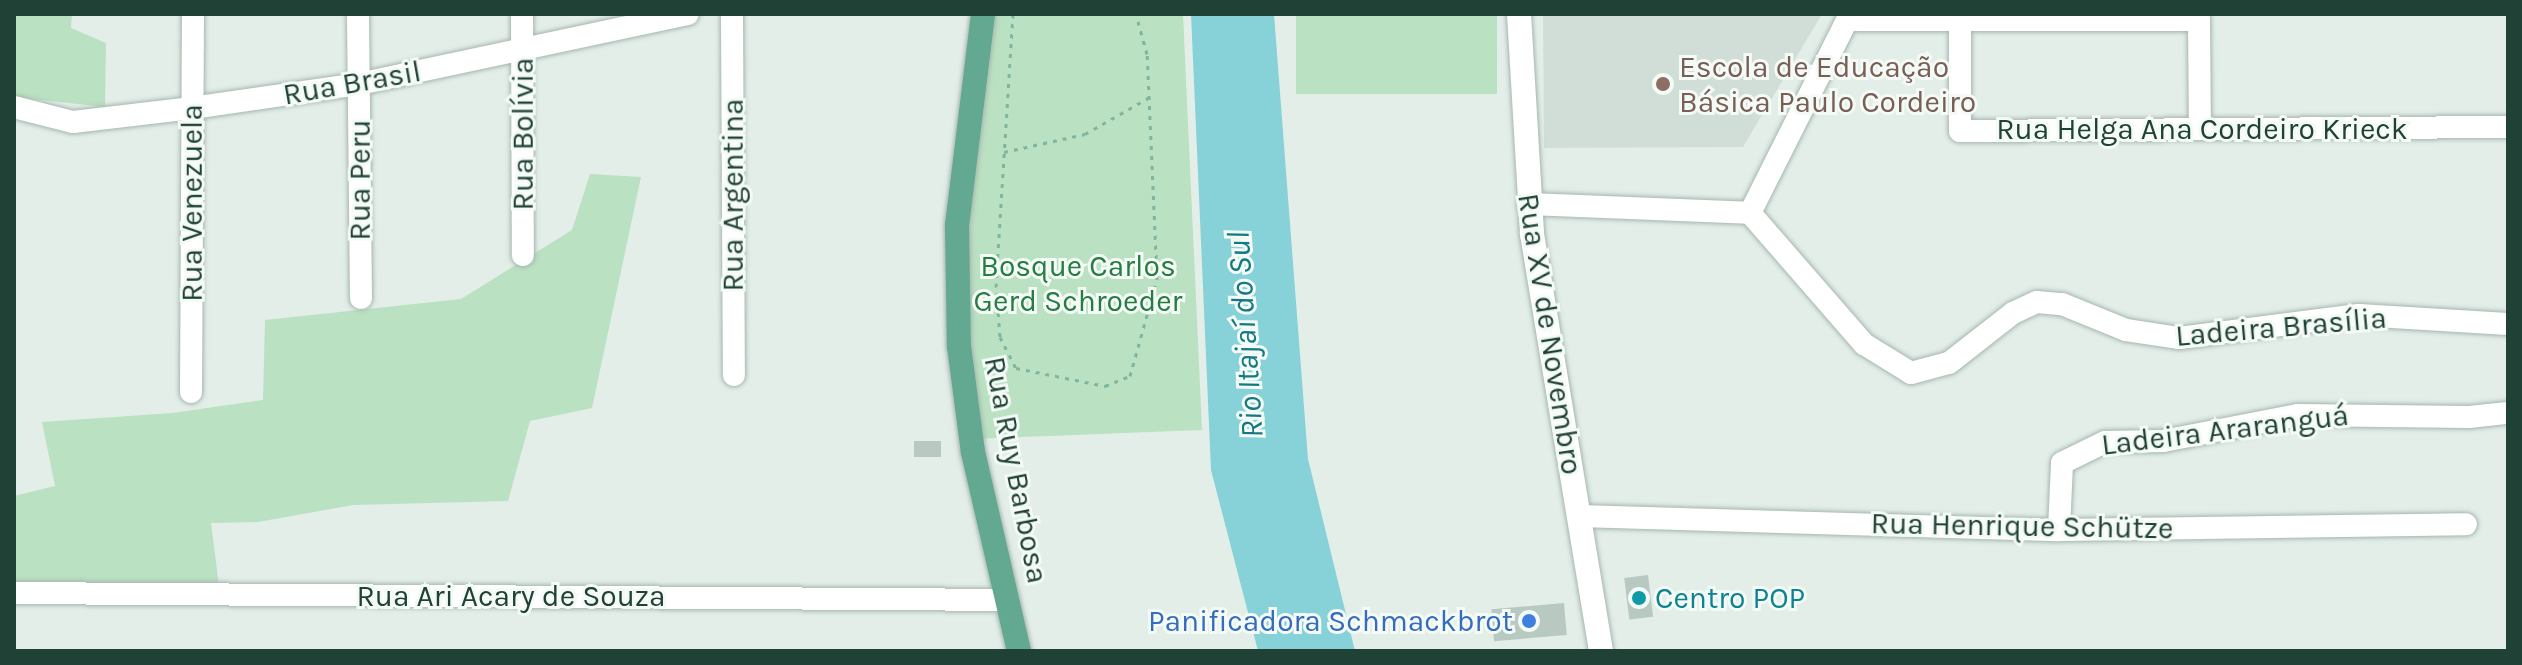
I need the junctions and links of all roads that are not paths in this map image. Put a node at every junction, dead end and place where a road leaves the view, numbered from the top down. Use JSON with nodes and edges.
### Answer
{"nodes":[{"id":1,"x":193,"y":14,"type":"edge"},
{"id":2,"x":358,"y":14,"type":"edge"},
{"id":3,"x":522,"y":14,"type":"edge"},
{"id":4,"x":688,"y":14,"type":"edge"},
{"id":5,"x":732,"y":14,"type":"edge"},
{"id":6,"x":983,"y":14,"type":"edge"},
{"id":7,"x":1519,"y":14,"type":"edge"},
{"id":8,"x":1850,"y":17,"type":"edge"},
{"id":9,"x":1960,"y":20,"type":"junction"},
{"id":10,"x":522,"y":50,"type":"junction"},
{"id":11,"x":359,"y":84,"type":"junction"},
{"id":12,"x":14,"y":107,"type":"edge"},
{"id":13,"x":192,"y":108,"type":"junction"},
{"id":14,"x":2508,"y":127,"type":"edge"},
{"id":15,"x":2200,"y":129,"type":"junction"},
{"id":16,"x":1528,"y":204,"type":"junction"},
{"id":17,"x":1750,"y":213,"type":"junction"},
{"id":18,"x":523,"y":255,"type":"dead end"},
{"id":19,"x":361,"y":298,"type":"dead end"},
{"id":20,"x":2508,"y":324,"type":"edge"},
{"id":21,"x":734,"y":375,"type":"dead end"},
{"id":22,"x":191,"y":392,"type":"dead end"},
{"id":23,"x":2508,"y":413,"type":"edge"},
{"id":24,"x":1579,"y":516,"type":"junction"},
{"id":25,"x":2466,"y":524,"type":"dead end"},
{"id":26,"x":2059,"y":530,"type":"junction"},
{"id":27,"x":14,"y":593,"type":"edge"},
{"id":28,"x":1008,"y":600,"type":"junction"},
{"id":29,"x":1019,"y":651,"type":"edge"},
{"id":30,"x":1601,"y":651,"type":"edge"}],
"edges":[{"from":1,"to":13,"type":"street","name":"Rua Venezuela"},
{"from":2,"to":11,"type":"street","name":"Rua Peru"},
{"from":3,"to":10,"type":"street","name":"Rua Bolívia"},
{"from":4,"to":10,"type":"street","name":"Rua Brasil"},
{"from":5,"to":21,"type":"street","name":"Rua Argentina"},
{"from":6,"to":28,"type":"main road","name":"Rua Ruy Barbosa"},
{"from":7,"to":16,"type":"main road","name":"Rua XV de Novembro"},
{"from":8,"to":9,"type":"street"},
{"from":8,"to":17,"type":"street"},
{"from":9,"to":15,"type":"street"},
{"from":9,"to":15,"type":"street","name":"Rua Helga Ana Cordeiro Krieck"},
{"from":10,"to":11,"type":"street","name":"Rua Brasil"},
{"from":10,"to":18,"type":"street","name":"Rua Bolívia"},
{"from":11,"to":13,"type":"street","name":"Rua Brasil"},
{"from":11,"to":19,"type":"street","name":"Rua Peru"},
{"from":12,"to":13,"type":"street","name":"Rua Brasil"},
{"from":13,"to":22,"type":"street","name":"Rua Venezuela"},
{"from":14,"to":15,"type":"street","name":"Rua Helga Ana Cordeiro Krieck"},
{"from":16,"to":17,"type":"street"},
{"from":16,"to":24,"type":"main road","name":"Rua XV de Novembro"},
{"from":17,"to":20,"type":"street","name":"Ladeira Brasília"},
{"from":23,"to":26,"type":"street","name":"Ladeira Araranguá"},
{"from":24,"to":26,"type":"street","name":"Rua Henrique Schütze"},
{"from":24,"to":30,"type":"main road","name":"Rua XV de Novembro"},
{"from":25,"to":26,"type":"street","name":"Rua Henrique Schütze"},
{"from":27,"to":28,"type":"street","name":"Rua Ari Acary de Souza"},
{"from":28,"to":29,"type":"main road","name":"Rua Ruy Barbosa"}]}
